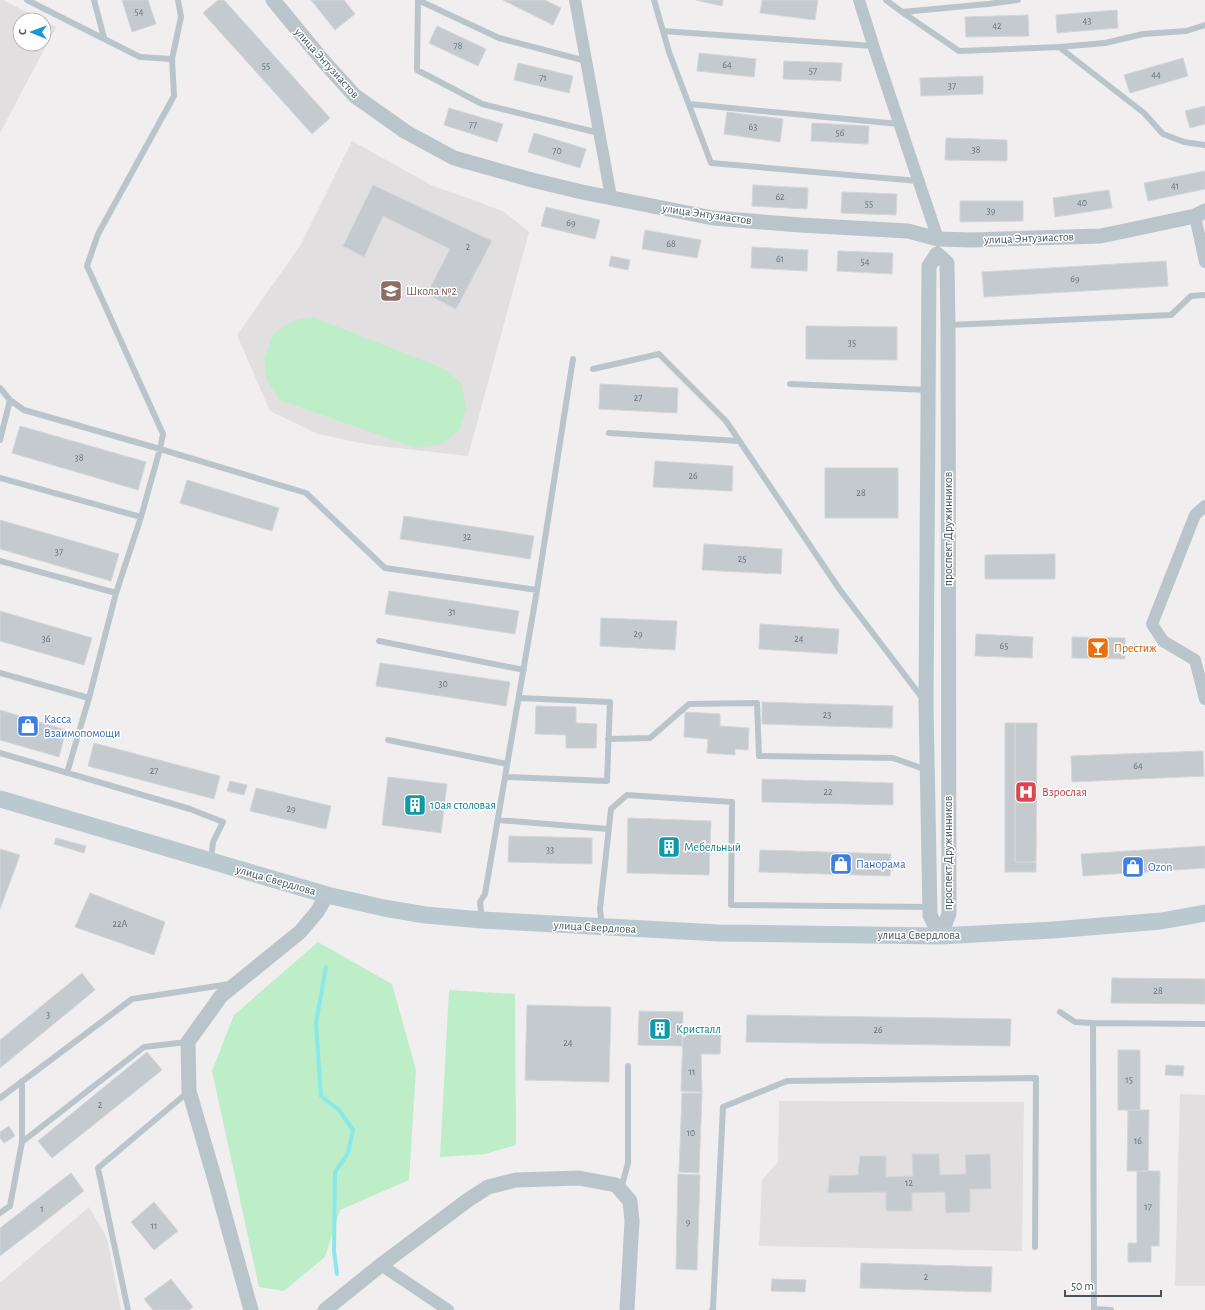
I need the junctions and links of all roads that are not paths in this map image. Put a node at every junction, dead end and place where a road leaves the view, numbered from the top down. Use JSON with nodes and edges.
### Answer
{"nodes":[{"id":1,"x":27,"y":0,"type":"edge"},
{"id":2,"x":94,"y":0,"type":"edge"},
{"id":3,"x":178,"y":0,"type":"edge"},
{"id":4,"x":272,"y":0,"type":"edge"},
{"id":5,"x":418,"y":0,"type":"edge"},
{"id":6,"x":575,"y":0,"type":"edge"},
{"id":7,"x":654,"y":0,"type":"edge"},
{"id":8,"x":859,"y":0,"type":"edge"},
{"id":9,"x":886,"y":0,"type":"edge"},
{"id":10,"x":1018,"y":0,"type":"edge"},
{"id":11,"x":902,"y":12,"type":"junction"},
{"id":12,"x":1205,"y":25,"type":"edge"},
{"id":13,"x":663,"y":31,"type":"junction"},
{"id":14,"x":104,"y":38,"type":"junction"},
{"id":15,"x":873,"y":46,"type":"junction"},
{"id":16,"x":1060,"y":47,"type":"junction"},
{"id":17,"x":172,"y":59,"type":"junction"},
{"id":18,"x":586,"y":61,"type":"junction"},
{"id":19,"x":689,"y":104,"type":"junction"},
{"id":20,"x":899,"y":124,"type":"junction"},
{"id":21,"x":599,"y":133,"type":"junction"},
{"id":22,"x":1205,"y":145,"type":"edge"},
{"id":23,"x":918,"y":180,"type":"junction"},
{"id":24,"x":611,"y":197,"type":"junction"},
{"id":25,"x":1200,"y":213,"type":"edge"},
{"id":26,"x":937,"y":247,"type":"junction"},
{"id":27,"x":1205,"y":262,"type":"edge"},
{"id":28,"x":1205,"y":295,"type":"edge"},
{"id":29,"x":948,"y":325,"type":"junction"},
{"id":30,"x":573,"y":359,"type":"dead end"},
{"id":31,"x":594,"y":369,"type":"dead end"},
{"id":32,"x":790,"y":384,"type":"dead end"},
{"id":33,"x":0,"y":388,"type":"edge"},
{"id":34,"x":928,"y":390,"type":"junction"},
{"id":35,"x":10,"y":400,"type":"junction"},
{"id":36,"x":609,"y":433,"type":"dead end"},
{"id":37,"x":0,"y":440,"type":"edge"},
{"id":38,"x":739,"y":441,"type":"junction"},
{"id":39,"x":160,"y":449,"type":"junction"},
{"id":40,"x":0,"y":478,"type":"edge"},
{"id":41,"x":1205,"y":506,"type":"edge"},
{"id":42,"x":141,"y":517,"type":"junction"},
{"id":43,"x":0,"y":561,"type":"edge"},
{"id":44,"x":537,"y":590,"type":"junction"},
{"id":45,"x":116,"y":592,"type":"junction"},
{"id":46,"x":379,"y":641,"type":"dead end"},
{"id":47,"x":524,"y":670,"type":"junction"},
{"id":48,"x":0,"y":673,"type":"edge"},
{"id":49,"x":89,"y":698,"type":"junction"},
{"id":50,"x":519,"y":698,"type":"junction"},
{"id":51,"x":1205,"y":699,"type":"edge"},
{"id":52,"x":926,"y":703,"type":"junction"},
{"id":53,"x":608,"y":739,"type":"junction"},
{"id":54,"x":388,"y":740,"type":"dead end"},
{"id":55,"x":0,"y":753,"type":"edge"},
{"id":56,"x":507,"y":764,"type":"junction"},
{"id":57,"x":928,"y":770,"type":"junction"},
{"id":58,"x":67,"y":773,"type":"junction"},
{"id":59,"x":505,"y":777,"type":"junction"},
{"id":60,"x":0,"y":799,"type":"edge"},
{"id":61,"x":498,"y":820,"type":"junction"},
{"id":62,"x":608,"y":829,"type":"junction"},
{"id":63,"x":211,"y":862,"type":"junction"},
{"id":64,"x":327,"y":895,"type":"junction"},
{"id":65,"x":930,"y":907,"type":"junction"},
{"id":66,"x":1205,"y":913,"type":"edge"},
{"id":67,"x":482,"y":920,"type":"junction"},
{"id":68,"x":602,"y":927,"type":"junction"},
{"id":69,"x":940,"y":936,"type":"junction"},
{"id":70,"x":236,"y":983,"type":"junction"},
{"id":71,"x":1060,"y":1012,"type":"dead end"},
{"id":72,"x":1092,"y":1023,"type":"junction"},
{"id":73,"x":1205,"y":1024,"type":"edge"},
{"id":74,"x":188,"y":1042,"type":"junction"},
{"id":75,"x":628,"y":1066,"type":"dead end"},
{"id":76,"x":22,"y":1081,"type":"junction"},
{"id":77,"x":189,"y":1091,"type":"junction"},
{"id":78,"x":0,"y":1098,"type":"edge"},
{"id":79,"x":22,"y":1142,"type":"junction"},
{"id":80,"x":621,"y":1191,"type":"junction"},
{"id":81,"x":0,"y":1213,"type":"edge"},
{"id":82,"x":1035,"y":1247,"type":"dead end"},
{"id":83,"x":381,"y":1265,"type":"junction"},
{"id":84,"x":128,"y":1310,"type":"edge"},
{"id":85,"x":251,"y":1310,"type":"edge"},
{"id":86,"x":325,"y":1310,"type":"edge"},
{"id":87,"x":448,"y":1310,"type":"edge"},
{"id":88,"x":627,"y":1310,"type":"edge"},
{"id":89,"x":712,"y":1310,"type":"edge"},
{"id":90,"x":1111,"y":1310,"type":"edge"}],
"edges":[{"from":1,"to":14,"type":"lane"},
{"from":2,"to":14,"type":"lane"},
{"from":3,"to":17,"type":"lane"},
{"from":4,"to":24,"type":"street","name":"улица Энтузиастов"},
{"from":5,"to":18,"type":"lane"},
{"from":5,"to":21,"type":"lane"},
{"from":6,"to":18,"type":"street"},
{"from":7,"to":13,"type":"lane"},
{"from":8,"to":15,"type":"street"},
{"from":9,"to":11,"type":"lane"},
{"from":10,"to":11,"type":"lane"},
{"from":11,"to":16,"type":"lane"},
{"from":12,"to":16,"type":"lane"},
{"from":13,"to":15,"type":"lane"},
{"from":13,"to":19,"type":"lane"},
{"from":14,"to":17,"type":"lane"},
{"from":15,"to":20,"type":"street"},
{"from":16,"to":22,"type":"lane"},
{"from":17,"to":39,"type":"lane"},
{"from":18,"to":21,"type":"street"},
{"from":19,"to":20,"type":"lane"},
{"from":19,"to":23,"type":"lane"},
{"from":20,"to":23,"type":"street"},
{"from":21,"to":24,"type":"street"},
{"from":23,"to":26,"type":"street"},
{"from":24,"to":26,"type":"street","name":"улица Энтузиастов"},
{"from":25,"to":26,"type":"street","name":"улица Энтузиастов"},
{"from":25,"to":27,"type":"street"},
{"from":26,"to":29,"type":"street","name":"проспект Дружинников"},
{"from":26,"to":34,"type":"street","name":"проспект Дружинников"},
{"from":28,"to":29,"type":"lane"},
{"from":29,"to":69,"type":"street","name":"проспект Дружинников"},
{"from":30,"to":44,"type":"lane"},
{"from":31,"to":38,"type":"lane"},
{"from":32,"to":34,"type":"lane"},
{"from":33,"to":35,"type":"lane"},
{"from":34,"to":52,"type":"street","name":"проспект Дружинников"},
{"from":35,"to":37,"type":"lane"},
{"from":35,"to":39,"type":"lane"},
{"from":36,"to":38,"type":"lane"},
{"from":38,"to":52,"type":"lane"},
{"from":39,"to":42,"type":"lane"},
{"from":39,"to":44,"type":"lane"},
{"from":40,"to":42,"type":"lane"},
{"from":41,"to":51,"type":"street"},
{"from":42,"to":45,"type":"lane"},
{"from":43,"to":45,"type":"lane"},
{"from":44,"to":47,"type":"lane"},
{"from":45,"to":49,"type":"lane"},
{"from":46,"to":47,"type":"lane"},
{"from":47,"to":50,"type":"lane"},
{"from":48,"to":49,"type":"lane"},
{"from":49,"to":58,"type":"lane"},
{"from":50,"to":53,"type":"lane"},
{"from":50,"to":56,"type":"lane"},
{"from":52,"to":57,"type":"street","name":"проспект Дружинников"},
{"from":53,"to":57,"type":"lane"},
{"from":53,"to":59,"type":"lane"},
{"from":54,"to":56,"type":"lane"},
{"from":55,"to":58,"type":"lane"},
{"from":56,"to":59,"type":"lane"},
{"from":57,"to":65,"type":"street","name":"проспект Дружинников"},
{"from":58,"to":63,"type":"lane"},
{"from":59,"to":61,"type":"lane"},
{"from":60,"to":63,"type":"main road","name":"улица Свердлова"},
{"from":61,"to":62,"type":"lane"},
{"from":61,"to":67,"type":"lane"},
{"from":62,"to":65,"type":"lane"},
{"from":62,"to":68,"type":"lane"},
{"from":63,"to":64,"type":"main road","name":"улица Свердлова"},
{"from":64,"to":67,"type":"main road","name":"улица Свердлова"},
{"from":64,"to":70,"type":"street"},
{"from":65,"to":69,"type":"street","name":"проспект Дружинников"},
{"from":66,"to":69,"type":"main road","name":"улица Свердлова"},
{"from":67,"to":68,"type":"main road","name":"улица Свердлова"},
{"from":68,"to":69,"type":"main road","name":"улица Свердлова"},
{"from":70,"to":74,"type":"street"},
{"from":70,"to":76,"type":"lane"},
{"from":71,"to":72,"type":"lane"},
{"from":72,"to":73,"type":"lane"},
{"from":72,"to":90,"type":"lane"},
{"from":74,"to":77,"type":"street"},
{"from":74,"to":79,"type":"lane"},
{"from":75,"to":80,"type":"lane"},
{"from":76,"to":78,"type":"lane"},
{"from":76,"to":79,"type":"lane"},
{"from":77,"to":84,"type":"lane"},
{"from":77,"to":85,"type":"street"},
{"from":79,"to":81,"type":"lane"},
{"from":80,"to":83,"type":"street"},
{"from":80,"to":88,"type":"street"},
{"from":82,"to":89,"type":"lane"},
{"from":83,"to":86,"type":"street"},
{"from":83,"to":87,"type":"street"}]}
